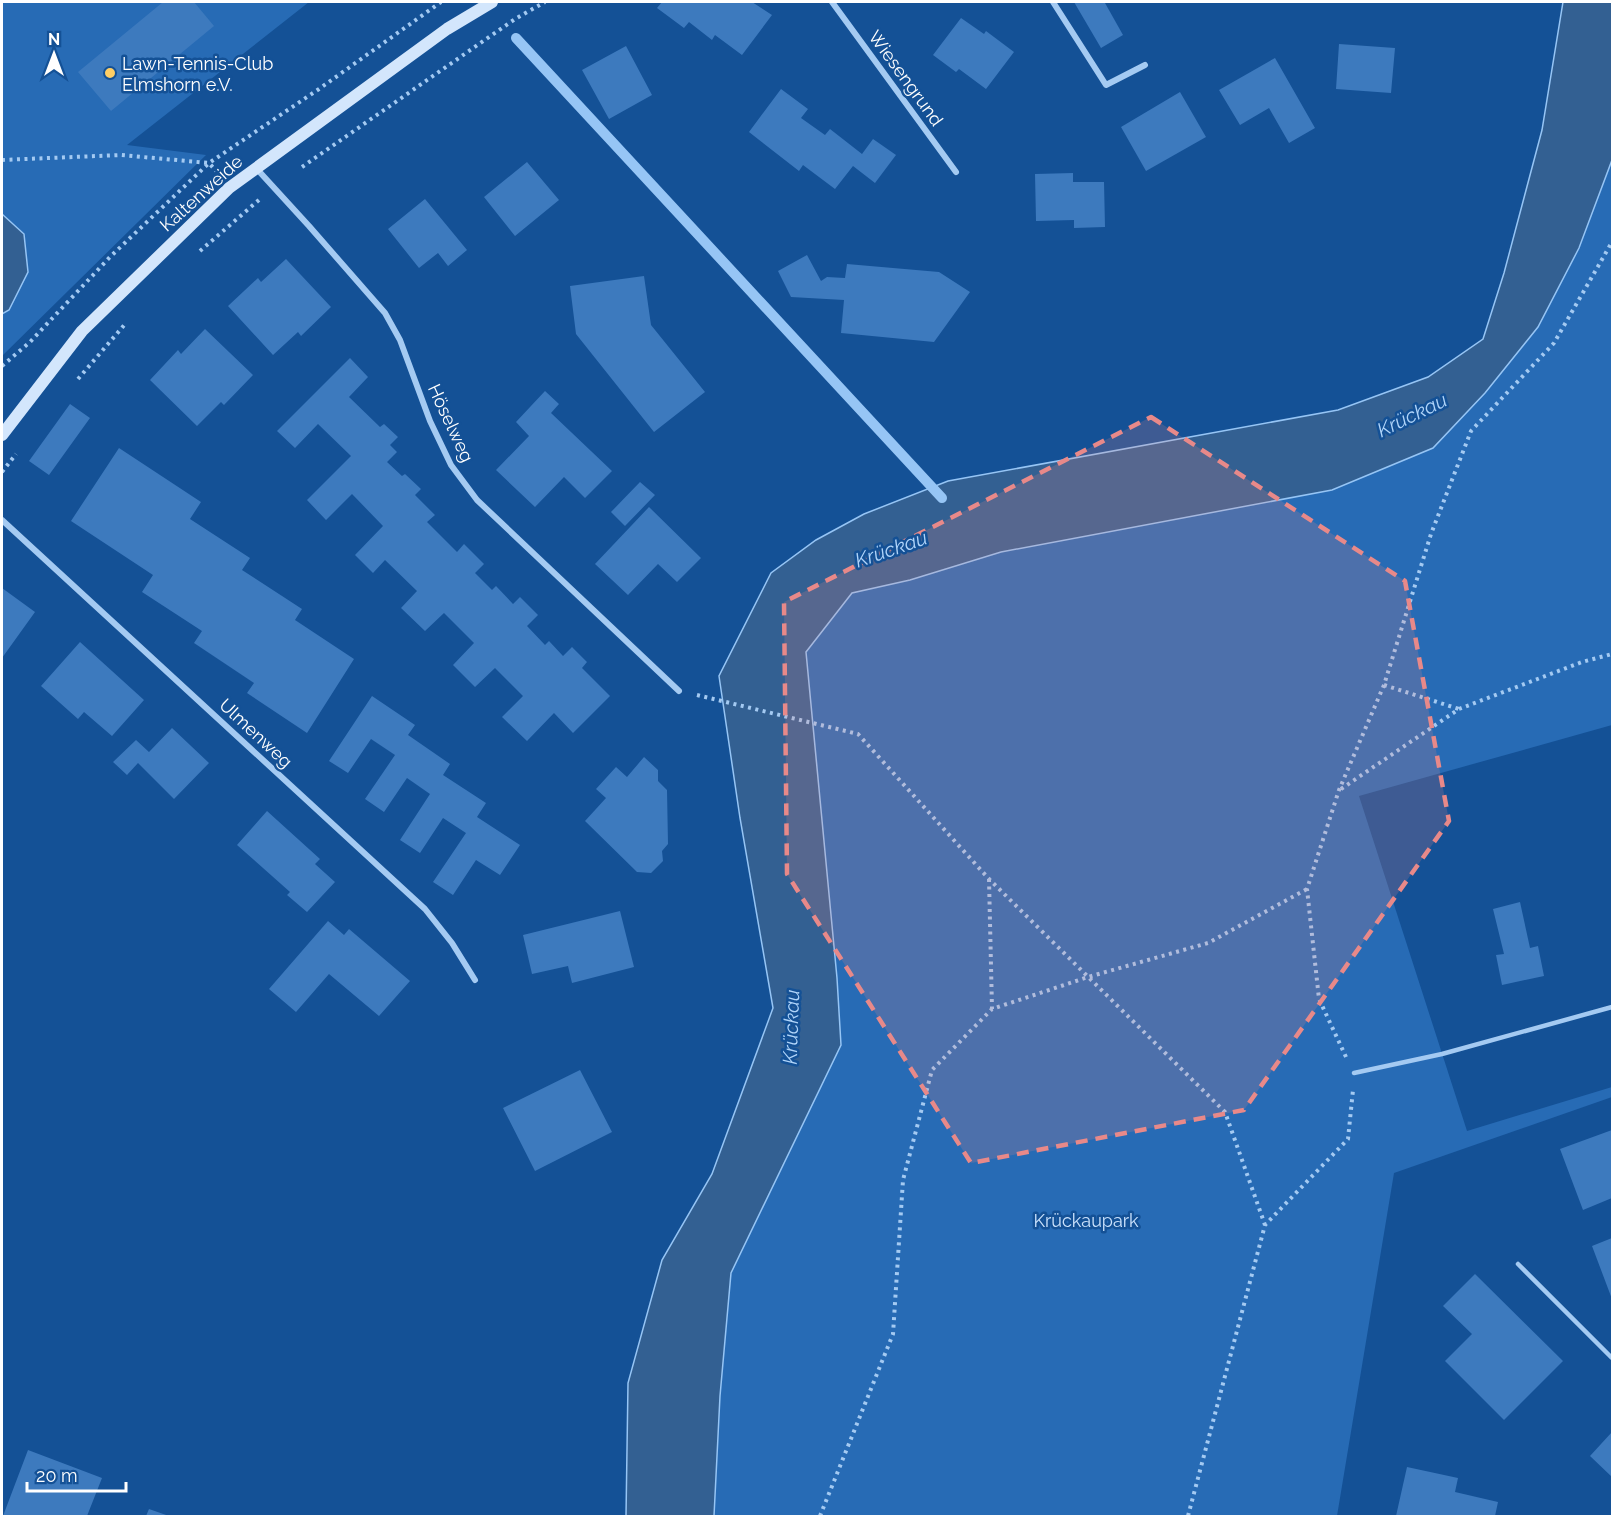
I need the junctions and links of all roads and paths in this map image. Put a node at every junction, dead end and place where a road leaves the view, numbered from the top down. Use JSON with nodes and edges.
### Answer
{"nodes":[{"id":1,"x":492,"y":2,"type":"edge"},
{"id":2,"x":545,"y":2,"type":"edge"},
{"id":3,"x":832,"y":2,"type":"edge"},
{"id":4,"x":1053,"y":2,"type":"edge"},
{"id":5,"x":1145,"y":65,"type":"dead end"},
{"id":6,"x":2,"y":160,"type":"edge"},
{"id":7,"x":209,"y":163,"type":"dead end"},
{"id":8,"x":255,"y":168,"type":"junction"},
{"id":9,"x":956,"y":172,"type":"dead end"},
{"id":10,"x":273,"y":188,"type":"junction"},
{"id":11,"x":248,"y":210,"type":"dead end"},
{"id":12,"x":1612,"y":242,"type":"edge"},
{"id":13,"x":196,"y":255,"type":"dead end"},
{"id":14,"x":131,"y":318,"type":"dead end"},
{"id":15,"x":72,"y":386,"type":"dead end"},
{"id":16,"x":2,"y":435,"type":"edge"},
{"id":17,"x":22,"y":446,"type":"dead end"},
{"id":18,"x":2,"y":472,"type":"edge"},
{"id":19,"x":2,"y":520,"type":"edge"},
{"id":20,"x":1612,"y":654,"type":"edge"},
{"id":21,"x":1384,"y":685,"type":"junction"},
{"id":22,"x":679,"y":691,"type":"joint"},
{"id":23,"x":1459,"y":710,"type":"junction"},
{"id":24,"x":1340,"y":790,"type":"junction"},
{"id":25,"x":989,"y":879,"type":"junction"},
{"id":26,"x":1307,"y":889,"type":"junction"},
{"id":27,"x":1088,"y":977,"type":"junction"},
{"id":28,"x":475,"y":980,"type":"dead end"},
{"id":29,"x":1612,"y":1007,"type":"edge"},
{"id":30,"x":992,"y":1009,"type":"junction"},
{"id":31,"x":1354,"y":1074,"type":"junction"},
{"id":32,"x":1265,"y":1225,"type":"junction"},
{"id":33,"x":1518,"y":1264,"type":"dead end"},
{"id":34,"x":1612,"y":1358,"type":"edge"},
{"id":35,"x":820,"y":1516,"type":"edge"},
{"id":36,"x":1188,"y":1516,"type":"edge"}],
"edges":[{"from":1,"to":8,"type":"main road","name":"Kaltenweide"},
{"from":2,"to":10,"type":"path"},
{"from":3,"to":9,"type":"street","name":"Wiesengrund"},
{"from":4,"to":5,"type":"street"},
{"from":6,"to":7,"type":"path"},
{"from":8,"to":10,"type":"street","name":"Höselweg"},
{"from":8,"to":16,"type":"main road","name":"Kaltenweide"},
{"from":10,"to":22,"type":"street","name":"Höselweg"},
{"from":11,"to":13,"type":"path"},
{"from":12,"to":21,"type":"path"},
{"from":14,"to":15,"type":"path"},
{"from":17,"to":18,"type":"path"},
{"from":19,"to":28,"type":"street","name":"Ulmenweg"},
{"from":20,"to":23,"type":"path"},
{"from":21,"to":23,"type":"path"},
{"from":21,"to":24,"type":"path"},
{"from":22,"to":25,"type":"path"},
{"from":23,"to":24,"type":"path"},
{"from":24,"to":26,"type":"path"},
{"from":25,"to":27,"type":"path"},
{"from":25,"to":30,"type":"path"},
{"from":26,"to":27,"type":"path"},
{"from":26,"to":31,"type":"path"},
{"from":27,"to":30,"type":"path"},
{"from":27,"to":32,"type":"path"},
{"from":29,"to":31,"type":"lane"},
{"from":30,"to":35,"type":"path"},
{"from":31,"to":32,"type":"path"},
{"from":32,"to":36,"type":"path"},
{"from":33,"to":34,"type":"lane"}]}
